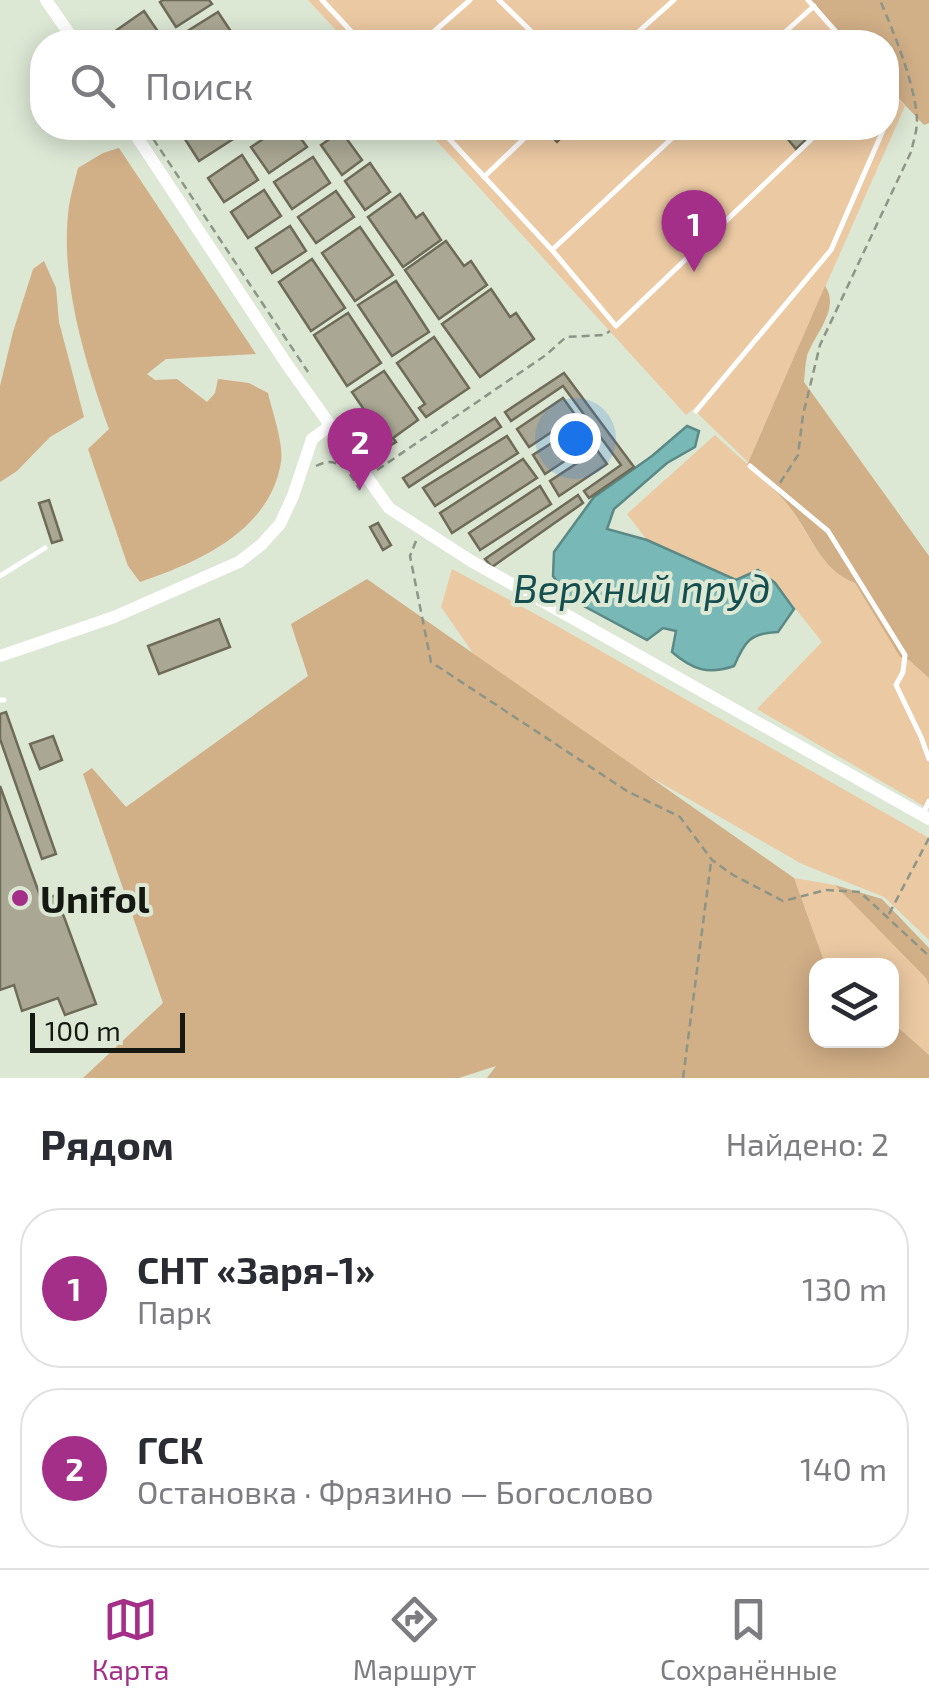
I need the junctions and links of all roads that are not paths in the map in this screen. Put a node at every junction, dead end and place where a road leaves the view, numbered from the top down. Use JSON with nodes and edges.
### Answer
{"nodes":[{"id":1,"x":46,"y":0,"type":"edge"},
{"id":2,"x":322,"y":0,"type":"edge"},
{"id":3,"x":470,"y":0,"type":"edge"},
{"id":4,"x":500,"y":0,"type":"edge"},
{"id":5,"x":674,"y":0,"type":"edge"},
{"id":6,"x":811,"y":3,"type":"edge"},
{"id":7,"x":66,"y":30,"type":"edge"},
{"id":8,"x":350,"y":30,"type":"edge"},
{"id":9,"x":436,"y":30,"type":"edge"},
{"id":10,"x":530,"y":30,"type":"edge"},
{"id":11,"x":640,"y":30,"type":"edge"},
{"id":12,"x":785,"y":30,"type":"edge"},
{"id":13,"x":835,"y":30,"type":"edge"},
{"id":14,"x":139,"y":140,"type":"edge"},
{"id":15,"x":450,"y":140,"type":"edge"},
{"id":16,"x":524,"y":140,"type":"edge"},
{"id":17,"x":670,"y":140,"type":"edge"},
{"id":18,"x":810,"y":140,"type":"edge"},
{"id":19,"x":879,"y":140,"type":"edge"},
{"id":20,"x":484,"y":178,"type":"junction"},
{"id":21,"x":552,"y":250,"type":"junction"},
{"id":22,"x":696,"y":410,"type":"dead end"},
{"id":23,"x":331,"y":425,"type":"junction"},
{"id":24,"x":750,"y":466,"type":"dead end"},
{"id":25,"x":44,"y":548,"type":"dead end"},
{"id":26,"x":0,"y":576,"type":"edge"},
{"id":27,"x":0,"y":656,"type":"edge"},
{"id":28,"x":929,"y":759,"type":"edge"},
{"id":29,"x":929,"y":801,"type":"edge"},
{"id":30,"x":926,"y":817,"type":"edge"}],
"edges":[{"from":1,"to":7,"type":"street"},
{"from":2,"to":8,"type":"lane"},
{"from":3,"to":9,"type":"lane"},
{"from":4,"to":10,"type":"lane"},
{"from":5,"to":11,"type":"lane"},
{"from":6,"to":12,"type":"lane"},
{"from":6,"to":13,"type":"lane"},
{"from":14,"to":23,"type":"street"},
{"from":15,"to":20,"type":"lane"},
{"from":16,"to":20,"type":"lane"},
{"from":17,"to":21,"type":"lane"},
{"from":18,"to":21,"type":"lane"},
{"from":19,"to":22,"type":"lane"},
{"from":20,"to":21,"type":"lane"},
{"from":23,"to":27,"type":"street"},
{"from":23,"to":30,"type":"street"},
{"from":24,"to":28,"type":"lane"},
{"from":25,"to":26,"type":"lane"},
{"from":29,"to":30,"type":"lane"}]}
